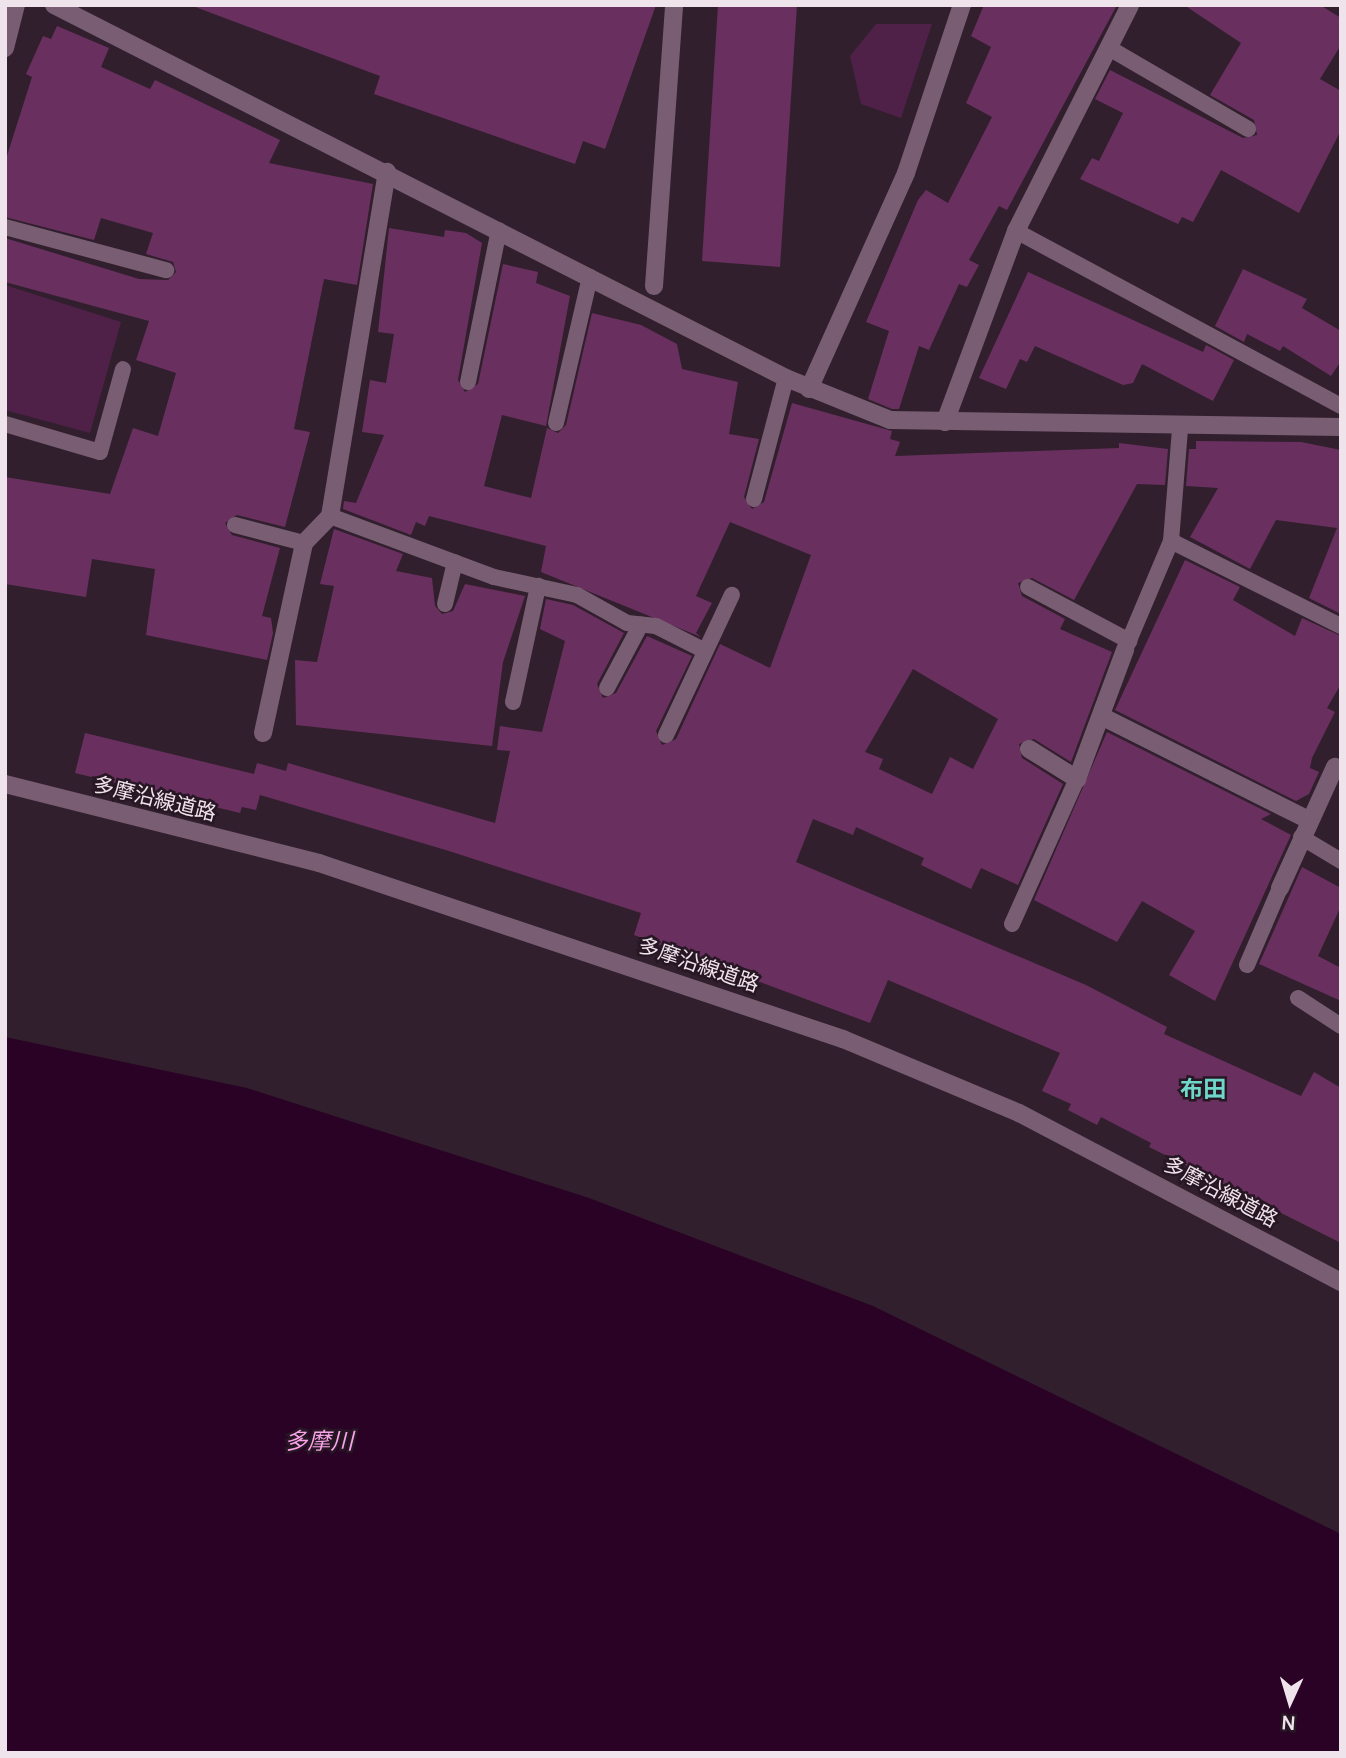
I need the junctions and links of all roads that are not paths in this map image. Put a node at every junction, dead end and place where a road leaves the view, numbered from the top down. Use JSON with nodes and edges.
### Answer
{"nodes":[{"id":1,"x":16,"y":5,"type":"edge"},
{"id":2,"x":54,"y":5,"type":"edge"},
{"id":3,"x":674,"y":5,"type":"edge"},
{"id":4,"x":962,"y":5,"type":"edge"},
{"id":5,"x":1130,"y":5,"type":"edge"},
{"id":6,"x":5,"y":48,"type":"edge"},
{"id":7,"x":1109,"y":48,"type":"junction"},
{"id":8,"x":1248,"y":129,"type":"dead end"},
{"id":9,"x":387,"y":172,"type":"junction"},
{"id":10,"x":5,"y":227,"type":"edge"},
{"id":11,"x":499,"y":230,"type":"junction"},
{"id":12,"x":1016,"y":231,"type":"junction"},
{"id":13,"x":166,"y":270,"type":"dead end"},
{"id":14,"x":590,"y":277,"type":"junction"},
{"id":15,"x":654,"y":286,"type":"dead end"},
{"id":16,"x":123,"y":369,"type":"dead end"},
{"id":17,"x":786,"y":378,"type":"junction"},
{"id":18,"x":468,"y":382,"type":"dead end"},
{"id":19,"x":809,"y":389,"type":"junction"},
{"id":20,"x":1341,"y":406,"type":"edge"},
{"id":21,"x":945,"y":422,"type":"junction"},
{"id":22,"x":556,"y":423,"type":"dead end"},
{"id":23,"x":5,"y":424,"type":"edge"},
{"id":24,"x":1341,"y":427,"type":"edge"},
{"id":25,"x":1180,"y":428,"type":"junction"},
{"id":26,"x":754,"y":499,"type":"dead end"},
{"id":27,"x":330,"y":516,"type":"junction"},
{"id":28,"x":235,"y":525,"type":"dead end"},
{"id":29,"x":1171,"y":541,"type":"junction"},
{"id":30,"x":304,"y":543,"type":"junction"},
{"id":31,"x":455,"y":562,"type":"junction"},
{"id":32,"x":538,"y":586,"type":"junction"},
{"id":33,"x":1028,"y":587,"type":"dead end"},
{"id":34,"x":732,"y":595,"type":"dead end"},
{"id":35,"x":445,"y":604,"type":"dead end"},
{"id":36,"x":641,"y":624,"type":"junction"},
{"id":37,"x":1341,"y":626,"type":"edge"},
{"id":38,"x":1127,"y":645,"type":"junction"},
{"id":39,"x":705,"y":652,"type":"junction"},
{"id":40,"x":607,"y":688,"type":"dead end"},
{"id":41,"x":513,"y":702,"type":"dead end"},
{"id":42,"x":1103,"y":717,"type":"junction"},
{"id":43,"x":263,"y":733,"type":"dead end"},
{"id":44,"x":666,"y":735,"type":"dead end"},
{"id":45,"x":1029,"y":749,"type":"dead end"},
{"id":46,"x":1338,"y":761,"type":"edge"},
{"id":47,"x":1077,"y":779,"type":"junction"},
{"id":48,"x":5,"y":784,"type":"edge"},
{"id":49,"x":1309,"y":820,"type":"junction"},
{"id":50,"x":1300,"y":837,"type":"junction"},
{"id":51,"x":1341,"y":861,"type":"edge"},
{"id":52,"x":1280,"y":888,"type":"joint"},
{"id":53,"x":1012,"y":924,"type":"dead end"},
{"id":54,"x":1247,"y":965,"type":"dead end"},
{"id":55,"x":1298,"y":998,"type":"dead end"},
{"id":56,"x":1341,"y":1026,"type":"edge"},
{"id":57,"x":1341,"y":1282,"type":"edge"}],
"edges":[{"from":1,"to":6,"type":"street"},
{"from":2,"to":9,"type":"street"},
{"from":3,"to":15,"type":"street"},
{"from":4,"to":19,"type":"street"},
{"from":5,"to":7,"type":"street"},
{"from":7,"to":8,"type":"lane"},
{"from":7,"to":12,"type":"street"},
{"from":9,"to":11,"type":"street"},
{"from":9,"to":27,"type":"street"},
{"from":10,"to":13,"type":"lane"},
{"from":11,"to":14,"type":"street"},
{"from":11,"to":18,"type":"lane"},
{"from":12,"to":20,"type":"lane"},
{"from":12,"to":21,"type":"street"},
{"from":14,"to":17,"type":"street"},
{"from":14,"to":22,"type":"lane"},
{"from":16,"to":23,"type":"lane"},
{"from":17,"to":19,"type":"street"},
{"from":17,"to":26,"type":"lane"},
{"from":19,"to":21,"type":"street"},
{"from":21,"to":25,"type":"street"},
{"from":24,"to":25,"type":"street"},
{"from":25,"to":29,"type":"lane"},
{"from":27,"to":30,"type":"street"},
{"from":27,"to":31,"type":"lane"},
{"from":28,"to":30,"type":"lane"},
{"from":29,"to":37,"type":"lane"},
{"from":29,"to":38,"type":"lane"},
{"from":30,"to":43,"type":"street"},
{"from":31,"to":32,"type":"lane"},
{"from":31,"to":35,"type":"lane"},
{"from":32,"to":36,"type":"lane"},
{"from":32,"to":41,"type":"lane"},
{"from":33,"to":38,"type":"lane"},
{"from":34,"to":39,"type":"lane"},
{"from":36,"to":39,"type":"lane"},
{"from":36,"to":40,"type":"lane"},
{"from":38,"to":42,"type":"street"},
{"from":39,"to":44,"type":"lane"},
{"from":42,"to":47,"type":"street"},
{"from":42,"to":49,"type":"street"},
{"from":45,"to":47,"type":"street"},
{"from":46,"to":49,"type":"street"},
{"from":47,"to":53,"type":"lane"},
{"from":48,"to":57,"type":"street","name":"多摩沿線道路"},
{"from":49,"to":50,"type":"street"},
{"from":50,"to":51,"type":"lane"},
{"from":50,"to":52,"type":"street"},
{"from":52,"to":54,"type":"lane"},
{"from":55,"to":56,"type":"lane"}]}
